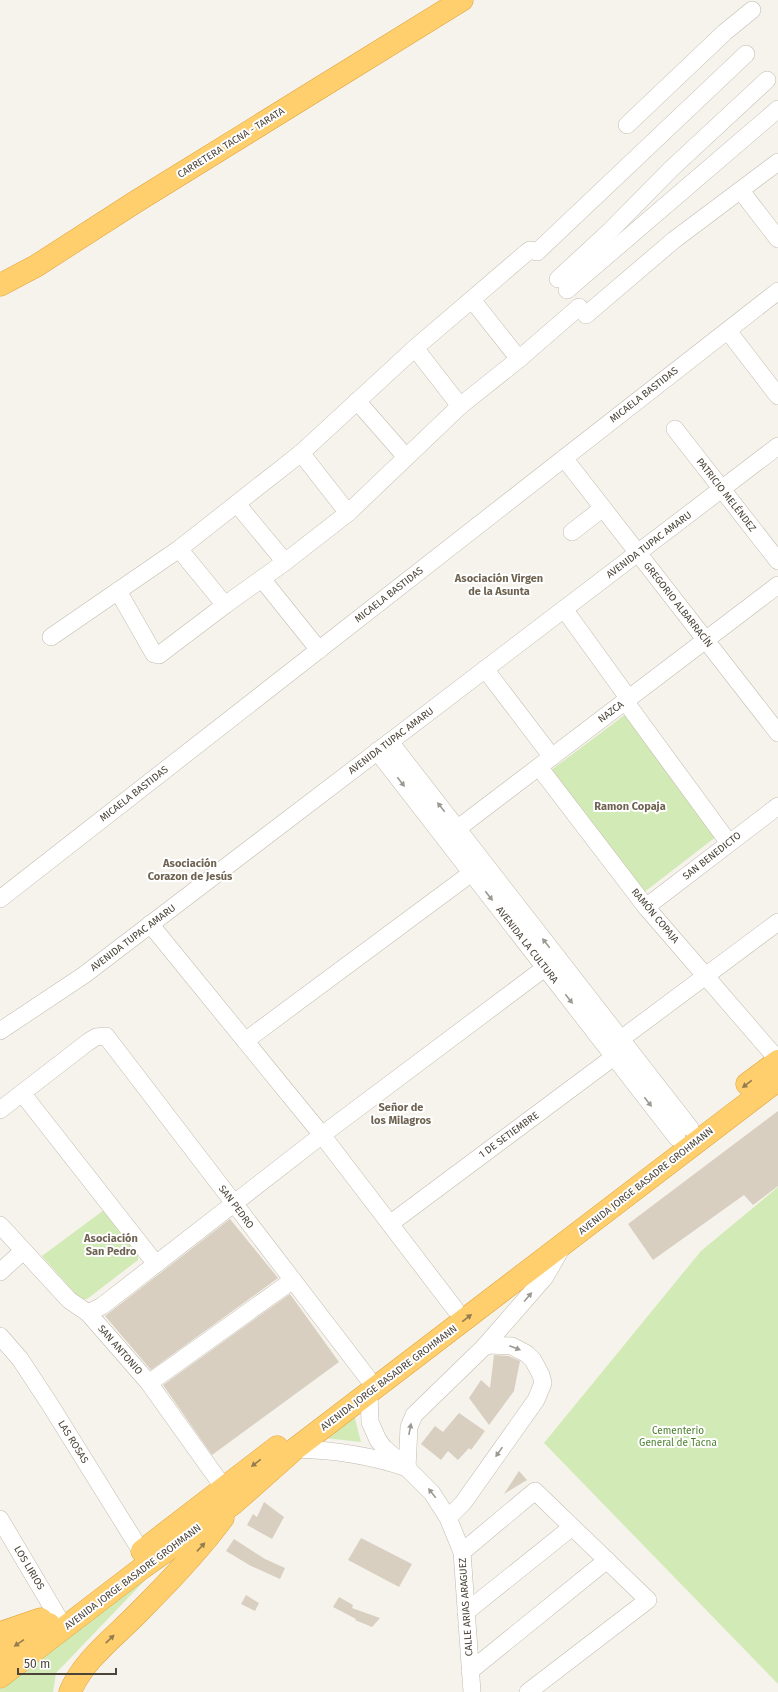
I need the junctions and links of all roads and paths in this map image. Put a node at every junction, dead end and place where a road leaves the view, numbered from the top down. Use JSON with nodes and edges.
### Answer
{"nodes":[{"id":1,"x":462,"y":0,"type":"edge"},
{"id":2,"x":752,"y":10,"type":"dead end"},
{"id":3,"x":746,"y":54,"type":"dead end"},
{"id":4,"x":767,"y":80,"type":"dead end"},
{"id":5,"x":778,"y":109,"type":"edge"},
{"id":6,"x":627,"y":125,"type":"dead end"},
{"id":7,"x":778,"y":162,"type":"edge"},
{"id":8,"x":741,"y":191,"type":"junction"},
{"id":9,"x":778,"y":239,"type":"edge"},
{"id":10,"x":0,"y":285,"type":"edge"},
{"id":11,"x":778,"y":291,"type":"edge"},
{"id":12,"x":473,"y":300,"type":"junction"},
{"id":13,"x":728,"y":331,"type":"junction"},
{"id":14,"x":415,"y":348,"type":"junction"},
{"id":15,"x":519,"y":360,"type":"junction"},
{"id":16,"x":778,"y":396,"type":"edge"},
{"id":17,"x":357,"y":401,"type":"junction"},
{"id":18,"x":460,"y":406,"type":"junction"},
{"id":19,"x":675,"y":430,"type":"dead end"},
{"id":20,"x":778,"y":446,"type":"edge"},
{"id":21,"x":301,"y":453,"type":"junction"},
{"id":22,"x":406,"y":457,"type":"junction"},
{"id":23,"x":564,"y":458,"type":"junction"},
{"id":24,"x":721,"y":489,"type":"junction"},
{"id":25,"x":237,"y":504,"type":"junction"},
{"id":26,"x":603,"y":508,"type":"junction"},
{"id":27,"x":348,"y":513,"type":"junction"},
{"id":28,"x":572,"y":532,"type":"dead end"},
{"id":29,"x":179,"y":548,"type":"junction"},
{"id":30,"x":638,"y":553,"type":"junction"},
{"id":31,"x":778,"y":561,"type":"edge"},
{"id":32,"x":285,"y":562,"type":"junction"},
{"id":33,"x":262,"y":579,"type":"junction"},
{"id":34,"x":778,"y":585,"type":"edge"},
{"id":35,"x":118,"y":591,"type":"junction"},
{"id":36,"x":225,"y":605,"type":"junction"},
{"id":37,"x":564,"y":610,"type":"junction"},
{"id":38,"x":51,"y":637,"type":"dead end"},
{"id":39,"x":706,"y":640,"type":"junction"},
{"id":40,"x":319,"y":650,"type":"junction"},
{"id":41,"x":485,"y":669,"type":"junction"},
{"id":42,"x":627,"y":700,"type":"junction"},
{"id":43,"x":778,"y":733,"type":"edge"},
{"id":44,"x":384,"y":747,"type":"junction"},
{"id":45,"x":552,"y":757,"type":"junction"},
{"id":46,"x":539,"y":767,"type":"junction"},
{"id":47,"x":778,"y":806,"type":"edge"},
{"id":48,"x":451,"y":834,"type":"junction"},
{"id":49,"x":729,"y":843,"type":"junction"},
{"id":50,"x":478,"y":868,"type":"junction"},
{"id":51,"x":0,"y":899,"type":"edge"},
{"id":52,"x":646,"y":907,"type":"junction"},
{"id":53,"x":778,"y":922,"type":"edge"},
{"id":54,"x":150,"y":924,"type":"junction"},
{"id":55,"x":551,"y":962,"type":"junction"},
{"id":56,"x":706,"y":976,"type":"junction"},
{"id":57,"x":0,"y":1031,"type":"edge"},
{"id":58,"x":245,"y":1041,"type":"junction"},
{"id":59,"x":624,"y":1043,"type":"junction"},
{"id":60,"x":614,"y":1058,"type":"junction"},
{"id":61,"x":778,"y":1060,"type":"edge"},
{"id":62,"x":778,"y":1080,"type":"edge"},
{"id":63,"x":22,"y":1094,"type":"junction"},
{"id":64,"x":0,"y":1110,"type":"edge"},
{"id":65,"x":684,"y":1133,"type":"junction"},
{"id":66,"x":322,"y":1135,"type":"junction"},
{"id":67,"x":234,"y":1203,"type":"junction"},
{"id":68,"x":390,"y":1223,"type":"junction"},
{"id":69,"x":0,"y":1225,"type":"edge"},
{"id":70,"x":563,"y":1245,"type":"junction"},
{"id":71,"x":23,"y":1251,"type":"junction"},
{"id":72,"x":156,"y":1264,"type":"junction"},
{"id":73,"x":0,"y":1272,"type":"edge"},
{"id":74,"x":293,"y":1280,"type":"junction"},
{"id":75,"x":455,"y":1309,"type":"junction"},
{"id":76,"x":88,"y":1313,"type":"junction"},
{"id":77,"x":0,"y":1336,"type":"edge"},
{"id":78,"x":484,"y":1347,"type":"junction"},
{"id":79,"x":149,"y":1383,"type":"junction"},
{"id":80,"x":368,"y":1385,"type":"junction"},
{"id":81,"x":295,"y":1449,"type":"junction"},
{"id":82,"x":408,"y":1468,"type":"junction"},
{"id":83,"x":229,"y":1496,"type":"junction"},
{"id":84,"x":448,"y":1518,"type":"junction"},
{"id":85,"x":0,"y":1519,"type":"edge"},
{"id":86,"x":572,"y":1527,"type":"junction"},
{"id":87,"x":141,"y":1551,"type":"junction"},
{"id":88,"x":462,"y":1552,"type":"junction"},
{"id":89,"x":607,"y":1560,"type":"junction"},
{"id":90,"x":466,"y":1612,"type":"junction"},
{"id":91,"x":58,"y":1617,"type":"junction"},
{"id":92,"x":0,"y":1633,"type":"edge"},
{"id":93,"x":0,"y":1656,"type":"edge"},
{"id":94,"x":470,"y":1671,"type":"junction"},
{"id":95,"x":0,"y":1677,"type":"edge"},
{"id":96,"x":70,"y":1692,"type":"edge"},
{"id":97,"x":472,"y":1692,"type":"edge"},
{"id":98,"x":528,"y":1692,"type":"edge"}],
"edges":[{"from":1,"to":10,"type":"highway","name":"CARRETERA TACNA - TARATA"},
{"from":2,"to":6,"type":"street"},
{"from":3,"to":12,"type":"street"},
{"from":4,"to":5,"type":"street"},
{"from":7,"to":8,"type":"street"},
{"from":8,"to":9,"type":"street"},
{"from":8,"to":15,"type":"street"},
{"from":11,"to":13,"type":"street","name":"MICAELA BASTIDAS"},
{"from":12,"to":14,"type":"street"},
{"from":12,"to":15,"type":"street"},
{"from":13,"to":16,"type":"street"},
{"from":13,"to":23,"type":"street","name":"MICAELA BASTIDAS"},
{"from":14,"to":17,"type":"street"},
{"from":14,"to":18,"type":"street"},
{"from":15,"to":18,"type":"street"},
{"from":17,"to":21,"type":"street"},
{"from":17,"to":22,"type":"street"},
{"from":18,"to":22,"type":"street"},
{"from":19,"to":24,"type":"street","name":"PATRICIO MELÉNDEZ"},
{"from":20,"to":24,"type":"street","name":"AVENIDA TUPAC AMARU"},
{"from":21,"to":25,"type":"street"},
{"from":21,"to":27,"type":"street"},
{"from":22,"to":27,"type":"street"},
{"from":23,"to":26,"type":"street","name":"GREGORIO ALBARRACÍN"},
{"from":23,"to":40,"type":"street","name":"MICAELA BASTIDAS"},
{"from":24,"to":30,"type":"street","name":"AVENIDA TUPAC AMARU"},
{"from":24,"to":31,"type":"street","name":"PATRICIO MELÉNDEZ"},
{"from":25,"to":29,"type":"street"},
{"from":25,"to":32,"type":"street"},
{"from":26,"to":28,"type":"street"},
{"from":26,"to":30,"type":"street","name":"GREGORIO ALBARRACÍN"},
{"from":27,"to":32,"type":"street"},
{"from":29,"to":35,"type":"street"},
{"from":29,"to":36,"type":"street"},
{"from":30,"to":37,"type":"street","name":"AVENIDA TUPAC AMARU"},
{"from":30,"to":39,"type":"street","name":"GREGORIO ALBARRACÍN"},
{"from":32,"to":33,"type":"street"},
{"from":33,"to":36,"type":"street"},
{"from":33,"to":40,"type":"street"},
{"from":34,"to":39,"type":"street","name":"NAZCA"},
{"from":35,"to":36,"type":"street"},
{"from":35,"to":38,"type":"street"},
{"from":37,"to":41,"type":"street","name":"AVENIDA TUPAC AMARU"},
{"from":37,"to":42,"type":"street"},
{"from":39,"to":42,"type":"street","name":"NAZCA"},
{"from":39,"to":43,"type":"street","name":"GREGORIO ALBARRACÍN"},
{"from":40,"to":51,"type":"street","name":"MICAELA BASTIDAS"},
{"from":41,"to":44,"type":"street","name":"AVENIDA TUPAC AMARU"},
{"from":41,"to":45,"type":"street"},
{"from":42,"to":45,"type":"street","name":"NAZCA"},
{"from":42,"to":49,"type":"street"},
{"from":44,"to":48,"type":"street","name":"AVENIDA LA CULTURA"},
{"from":44,"to":54,"type":"street","name":"AVENIDA TUPAC AMARU"},
{"from":45,"to":46,"type":"street","name":"NAZCA"},
{"from":46,"to":48,"type":"street","name":"NAZCA"},
{"from":46,"to":52,"type":"street","name":"RAMÓN COPAJA"},
{"from":47,"to":49,"type":"street","name":"SAN BENEDICTO"},
{"from":48,"to":50,"type":"street","name":"AVENIDA LA CULTURA"},
{"from":49,"to":52,"type":"street","name":"SAN BENEDICTO"},
{"from":50,"to":55,"type":"street","name":"AVENIDA LA CULTURA"},
{"from":50,"to":58,"type":"street"},
{"from":52,"to":56,"type":"street","name":"RAMÓN COPAJA"},
{"from":53,"to":56,"type":"street","name":"1 DE SETIEMBRE"},
{"from":54,"to":57,"type":"street","name":"AVENIDA TUPAC AMARU"},
{"from":54,"to":58,"type":"street"},
{"from":55,"to":59,"type":"street","name":"AVENIDA LA CULTURA"},
{"from":55,"to":60,"type":"street","name":"AVENIDA LA CULTURA","one_way":true},
{"from":55,"to":66,"type":"street"},
{"from":56,"to":59,"type":"street","name":"1 DE SETIEMBRE"},
{"from":56,"to":61,"type":"street","name":"RAMÓN COPAJA"},
{"from":58,"to":66,"type":"street"},
{"from":59,"to":60,"type":"street","name":"1 DE SETIEMBRE"},
{"from":59,"to":65,"type":"street","name":"AVENIDA LA CULTURA"},
{"from":60,"to":65,"type":"street","name":"AVENIDA LA CULTURA","one_way":true},
{"from":60,"to":68,"type":"street","name":"1 DE SETIEMBRE"},
{"from":61,"to":65,"type":"highway","name":"AVENIDA JORGE BASADRE GROHMANN","one_way":true},
{"from":62,"to":70,"type":"highway","name":"AVENIDA JORGE BASADRE GROHMANN"},
{"from":63,"to":64,"type":"street"},
{"from":63,"to":67,"type":"street","name":"SAN PEDRO"},
{"from":63,"to":72,"type":"street"},
{"from":65,"to":75,"type":"highway","name":"AVENIDA JORGE BASADRE GROHMANN"},
{"from":66,"to":67,"type":"street"},
{"from":66,"to":68,"type":"street"},
{"from":67,"to":72,"type":"street"},
{"from":67,"to":74,"type":"street","name":"SAN PEDRO"},
{"from":68,"to":75,"type":"street"},
{"from":69,"to":71,"type":"street","name":"SAN ANTONIO"},
{"from":78,"to":70,"type":"street","one_way":true},
{"from":80,"to":70,"type":"highway","name":"AVENIDA JORGE BASADRE GROHMANN","one_way":true},
{"from":71,"to":73,"type":"street"},
{"from":71,"to":76,"type":"street","name":"SAN ANTONIO"},
{"from":72,"to":76,"type":"street"},
{"from":74,"to":79,"type":"street"},
{"from":74,"to":80,"type":"street","name":"SAN PEDRO"},
{"from":75,"to":80,"type":"highway","name":"AVENIDA JORGE BASADRE GROHMANN"},
{"from":76,"to":79,"type":"street","name":"SAN ANTONIO"},
{"from":77,"to":87,"type":"street","name":"LAS ROSAS"},
{"from":82,"to":78,"type":"street","one_way":true},
{"from":78,"to":84,"type":"street","one_way":true},
{"from":79,"to":83,"type":"street","name":"SAN ANTONIO"},
{"from":80,"to":81,"type":"highway","name":"AVENIDA JORGE BASADRE GROHMANN"},
{"from":80,"to":82,"type":"street","name":"CALLE ARIAS ARAGUEZ"},
{"from":80,"to":83,"type":"highway","name":"AVENIDA JORGE BASADRE GROHMANN","one_way":true},
{"from":81,"to":82,"type":"street","name":"CALLE ARIAS ARAGUEZ"},
{"from":81,"to":83,"type":"highway","name":"AVENIDA JORGE BASADRE GROHMANN"},
{"from":84,"to":82,"type":"street","name":"CALLE ARIAS ARAGUEZ","one_way":true},
{"from":83,"to":87,"type":"highway","name":"AVENIDA JORGE BASADRE GROHMANN"},
{"from":83,"to":95,"type":"highway","name":"AVENIDA JORGE BASADRE GROHMANN"},
{"from":96,"to":83,"type":"highway","one_way":true},
{"from":84,"to":88,"type":"street","name":"CALLE ARIAS ARAGUEZ"},
{"from":85,"to":91,"type":"street","name":"LOS LIRIOS"},
{"from":86,"to":88,"type":"street"},
{"from":86,"to":89,"type":"street"},
{"from":86,"to":90,"type":"street"},
{"from":87,"to":91,"type":"highway","name":"AVENIDA JORGE BASADRE GROHMANN"},
{"from":88,"to":90,"type":"street","name":"CALLE ARIAS ARAGUEZ"},
{"from":89,"to":94,"type":"street"},
{"from":89,"to":98,"type":"street"},
{"from":90,"to":94,"type":"street","name":"CALLE ARIAS ARAGUEZ"},
{"from":91,"to":92,"type":"highway"},
{"from":91,"to":93,"type":"highway","name":"AVENIDA JORGE BASADRE GROHMANN","one_way":true},
{"from":94,"to":97,"type":"street","name":"CALLE ARIAS ARAGUEZ"}]}
